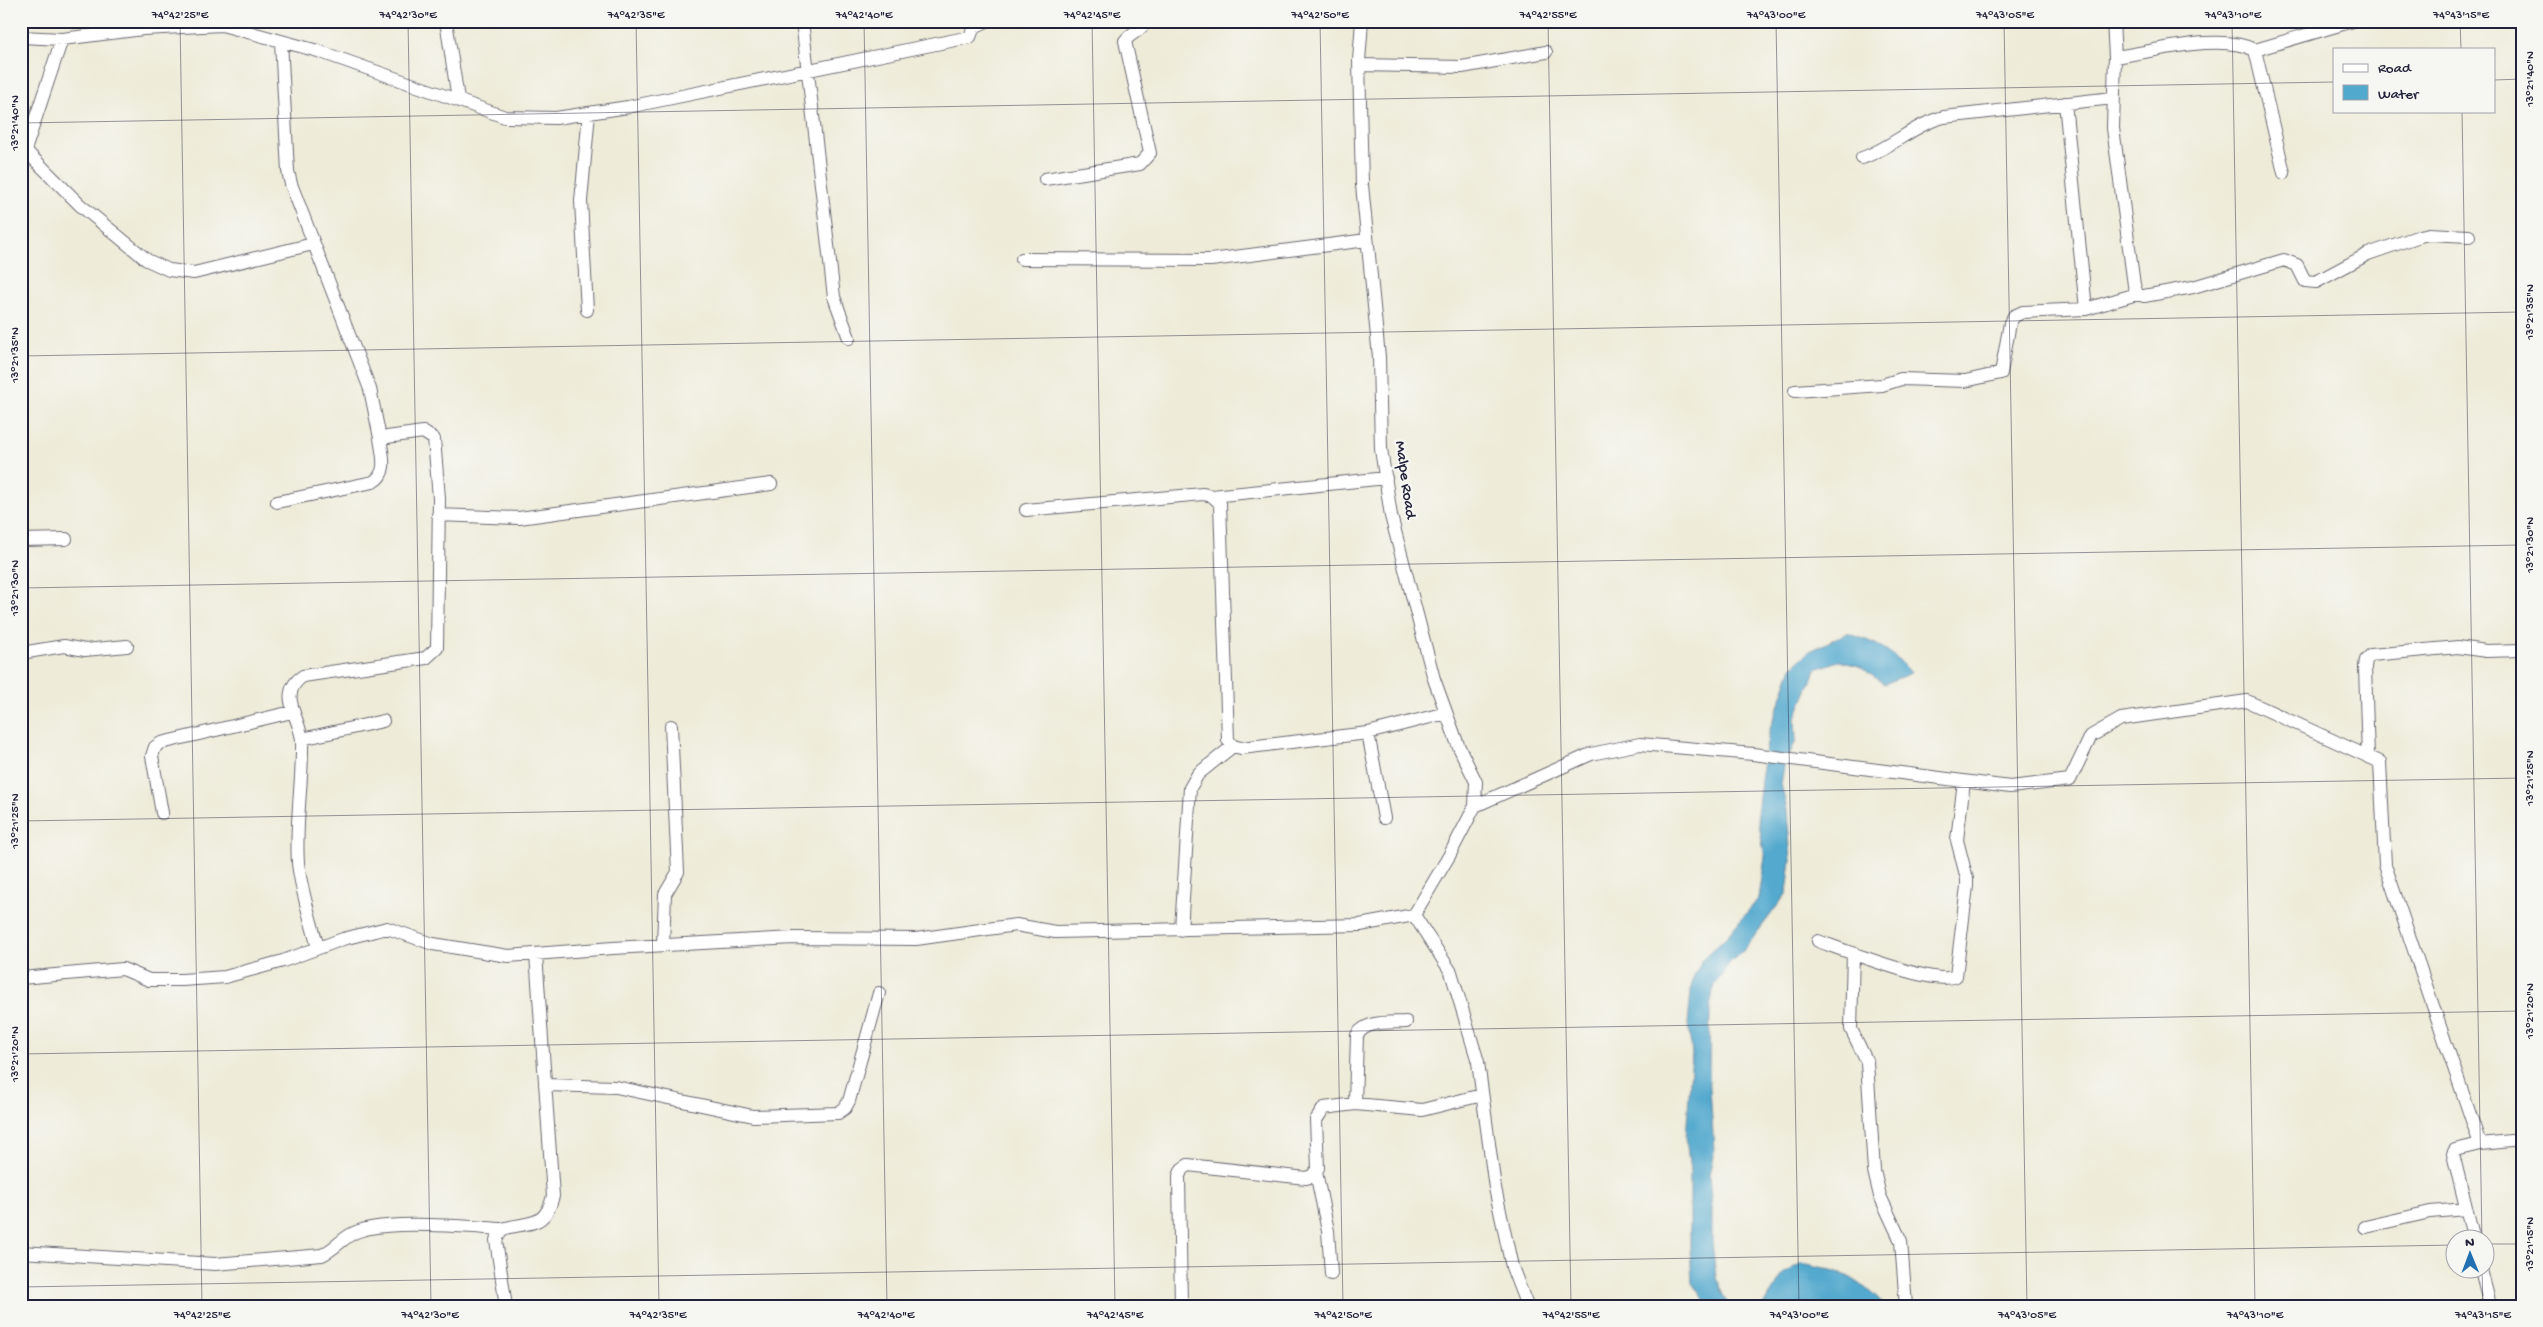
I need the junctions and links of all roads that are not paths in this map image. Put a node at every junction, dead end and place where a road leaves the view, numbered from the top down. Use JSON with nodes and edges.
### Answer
{"nodes":[{"id":1,"x":446,"y":21,"type":"edge"},
{"id":2,"x":802,"y":21,"type":"edge"},
{"id":3,"x":987,"y":21,"type":"edge"},
{"id":4,"x":1146,"y":21,"type":"edge"},
{"id":5,"x":1362,"y":21,"type":"edge"},
{"id":6,"x":2113,"y":21,"type":"edge"},
{"id":7,"x":2353,"y":21,"type":"edge"},
{"id":8,"x":222,"y":23,"type":"edge"},
{"id":9,"x":21,"y":37,"type":"edge"},
{"id":10,"x":62,"y":39,"type":"junction"},
{"id":11,"x":281,"y":41,"type":"junction"},
{"id":12,"x":2255,"y":50,"type":"junction"},
{"id":13,"x":1546,"y":52,"type":"dead end"},
{"id":14,"x":2115,"y":58,"type":"junction"},
{"id":15,"x":1359,"y":65,"type":"junction"},
{"id":16,"x":807,"y":72,"type":"junction"},
{"id":17,"x":2112,"y":98,"type":"junction"},
{"id":18,"x":458,"y":99,"type":"junction"},
{"id":19,"x":2065,"y":103,"type":"junction"},
{"id":20,"x":589,"y":113,"type":"junction"},
{"id":21,"x":23,"y":152,"type":"edge"},
{"id":22,"x":1862,"y":158,"type":"dead end"},
{"id":23,"x":2284,"y":173,"type":"dead end"},
{"id":24,"x":1045,"y":179,"type":"dead end"},
{"id":25,"x":2469,"y":236,"type":"dead end"},
{"id":26,"x":1367,"y":240,"type":"junction"},
{"id":27,"x":313,"y":244,"type":"junction"},
{"id":28,"x":1022,"y":259,"type":"dead end"},
{"id":29,"x":2137,"y":294,"type":"junction"},
{"id":30,"x":2086,"y":309,"type":"junction"},
{"id":31,"x":588,"y":310,"type":"dead end"},
{"id":32,"x":849,"y":338,"type":"dead end"},
{"id":33,"x":1794,"y":390,"type":"dead end"},
{"id":34,"x":380,"y":438,"type":"junction"},
{"id":35,"x":1386,"y":478,"type":"junction"},
{"id":36,"x":771,"y":484,"type":"dead end"},
{"id":37,"x":1212,"y":496,"type":"junction"},
{"id":38,"x":277,"y":502,"type":"dead end"},
{"id":39,"x":1026,"y":510,"type":"dead end"},
{"id":40,"x":438,"y":515,"type":"junction"},
{"id":41,"x":66,"y":539,"type":"dead end"},
{"id":42,"x":21,"y":540,"type":"edge"},
{"id":43,"x":128,"y":646,"type":"dead end"},
{"id":44,"x":2522,"y":650,"type":"edge"},
{"id":45,"x":21,"y":653,"type":"edge"},
{"id":46,"x":292,"y":712,"type":"junction"},
{"id":47,"x":1446,"y":713,"type":"junction"},
{"id":48,"x":383,"y":721,"type":"dead end"},
{"id":49,"x":670,"y":726,"type":"dead end"},
{"id":50,"x":1368,"y":733,"type":"junction"},
{"id":51,"x":302,"y":739,"type":"junction"},
{"id":52,"x":1233,"y":746,"type":"junction"},
{"id":53,"x":2368,"y":757,"type":"junction"},
{"id":54,"x":1964,"y":781,"type":"junction"},
{"id":55,"x":1475,"y":806,"type":"junction"},
{"id":56,"x":162,"y":813,"type":"dead end"},
{"id":57,"x":1384,"y":818,"type":"dead end"},
{"id":58,"x":1414,"y":914,"type":"junction"},
{"id":59,"x":1182,"y":930,"type":"junction"},
{"id":60,"x":1818,"y":941,"type":"dead end"},
{"id":61,"x":663,"y":945,"type":"junction"},
{"id":62,"x":318,"y":948,"type":"junction"},
{"id":63,"x":1853,"y":953,"type":"junction"},
{"id":64,"x":536,"y":954,"type":"junction"},
{"id":65,"x":21,"y":978,"type":"edge"},
{"id":66,"x":880,"y":993,"type":"dead end"},
{"id":67,"x":1406,"y":1022,"type":"dead end"},
{"id":68,"x":545,"y":1086,"type":"junction"},
{"id":69,"x":1482,"y":1095,"type":"junction"},
{"id":70,"x":1355,"y":1104,"type":"junction"},
{"id":71,"x":2522,"y":1140,"type":"edge"},
{"id":72,"x":2480,"y":1144,"type":"junction"},
{"id":73,"x":1316,"y":1172,"type":"junction"},
{"id":74,"x":2466,"y":1208,"type":"junction"},
{"id":75,"x":2365,"y":1227,"type":"dead end"},
{"id":76,"x":502,"y":1229,"type":"junction"},
{"id":77,"x":2472,"y":1230,"type":"edge"},
{"id":78,"x":21,"y":1252,"type":"edge"},
{"id":79,"x":1331,"y":1274,"type":"dead end"},
{"id":80,"x":2484,"y":1280,"type":"edge"},
{"id":81,"x":2489,"y":1301,"type":"dead end"},
{"id":82,"x":506,"y":1306,"type":"edge"},
{"id":83,"x":1181,"y":1306,"type":"edge"},
{"id":84,"x":1527,"y":1306,"type":"edge"},
{"id":85,"x":1906,"y":1306,"type":"edge"}],
"edges":[{"from":1,"to":18,"type":"street"},
{"from":2,"to":16,"type":"street"},
{"from":3,"to":16,"type":"street"},
{"from":4,"to":24,"type":"street"},
{"from":5,"to":15,"type":"street","name":"Malpe Road"},
{"from":6,"to":14,"type":"street"},
{"from":7,"to":12,"type":"street"},
{"from":8,"to":10,"type":"street"},
{"from":8,"to":11,"type":"street"},
{"from":9,"to":10,"type":"street"},
{"from":10,"to":21,"type":"street"},
{"from":11,"to":18,"type":"street"},
{"from":11,"to":27,"type":"street"},
{"from":12,"to":14,"type":"street"},
{"from":12,"to":23,"type":"street"},
{"from":13,"to":15,"type":"street"},
{"from":14,"to":17,"type":"street"},
{"from":15,"to":26,"type":"street","name":"Malpe Road"},
{"from":16,"to":20,"type":"street"},
{"from":16,"to":32,"type":"street"},
{"from":17,"to":19,"type":"street"},
{"from":17,"to":29,"type":"street"},
{"from":18,"to":20,"type":"street"},
{"from":19,"to":22,"type":"street"},
{"from":19,"to":30,"type":"street"},
{"from":20,"to":31,"type":"street"},
{"from":21,"to":27,"type":"street"},
{"from":25,"to":29,"type":"street"},
{"from":26,"to":28,"type":"street"},
{"from":26,"to":35,"type":"street","name":"Malpe Road"},
{"from":27,"to":34,"type":"street"},
{"from":29,"to":30,"type":"street"},
{"from":30,"to":33,"type":"street"},
{"from":34,"to":38,"type":"street"},
{"from":34,"to":40,"type":"street"},
{"from":35,"to":37,"type":"street"},
{"from":35,"to":47,"type":"street","name":"Malpe Road"},
{"from":36,"to":40,"type":"street"},
{"from":37,"to":39,"type":"street"},
{"from":37,"to":52,"type":"street"},
{"from":40,"to":46,"type":"street"},
{"from":41,"to":42,"type":"street"},
{"from":43,"to":45,"type":"street"},
{"from":44,"to":53,"type":"street"},
{"from":46,"to":51,"type":"street"},
{"from":46,"to":56,"type":"street"},
{"from":47,"to":50,"type":"street"},
{"from":47,"to":55,"type":"street","name":"Malpe Road"},
{"from":48,"to":51,"type":"street"},
{"from":49,"to":61,"type":"street"},
{"from":50,"to":52,"type":"street"},
{"from":50,"to":57,"type":"street"},
{"from":51,"to":62,"type":"street"},
{"from":52,"to":59,"type":"street"},
{"from":53,"to":54,"type":"street"},
{"from":53,"to":72,"type":"street"},
{"from":54,"to":55,"type":"street"},
{"from":54,"to":63,"type":"street"},
{"from":55,"to":58,"type":"street","name":"Malpe Road"},
{"from":58,"to":59,"type":"street"},
{"from":58,"to":69,"type":"street"},
{"from":59,"to":61,"type":"street"},
{"from":60,"to":63,"type":"street"},
{"from":61,"to":64,"type":"street"},
{"from":62,"to":64,"type":"street"},
{"from":62,"to":65,"type":"street"},
{"from":63,"to":85,"type":"street"},
{"from":64,"to":68,"type":"street"},
{"from":66,"to":68,"type":"street"},
{"from":67,"to":70,"type":"street"},
{"from":68,"to":76,"type":"street"},
{"from":69,"to":70,"type":"street"},
{"from":69,"to":84,"type":"street"},
{"from":70,"to":73,"type":"street"},
{"from":71,"to":72,"type":"street"},
{"from":72,"to":74,"type":"street"},
{"from":73,"to":79,"type":"street"},
{"from":73,"to":83,"type":"street"},
{"from":74,"to":75,"type":"street"},
{"from":74,"to":77,"type":"street"},
{"from":76,"to":78,"type":"street"},
{"from":76,"to":82,"type":"street"},
{"from":80,"to":81,"type":"street"}]}
